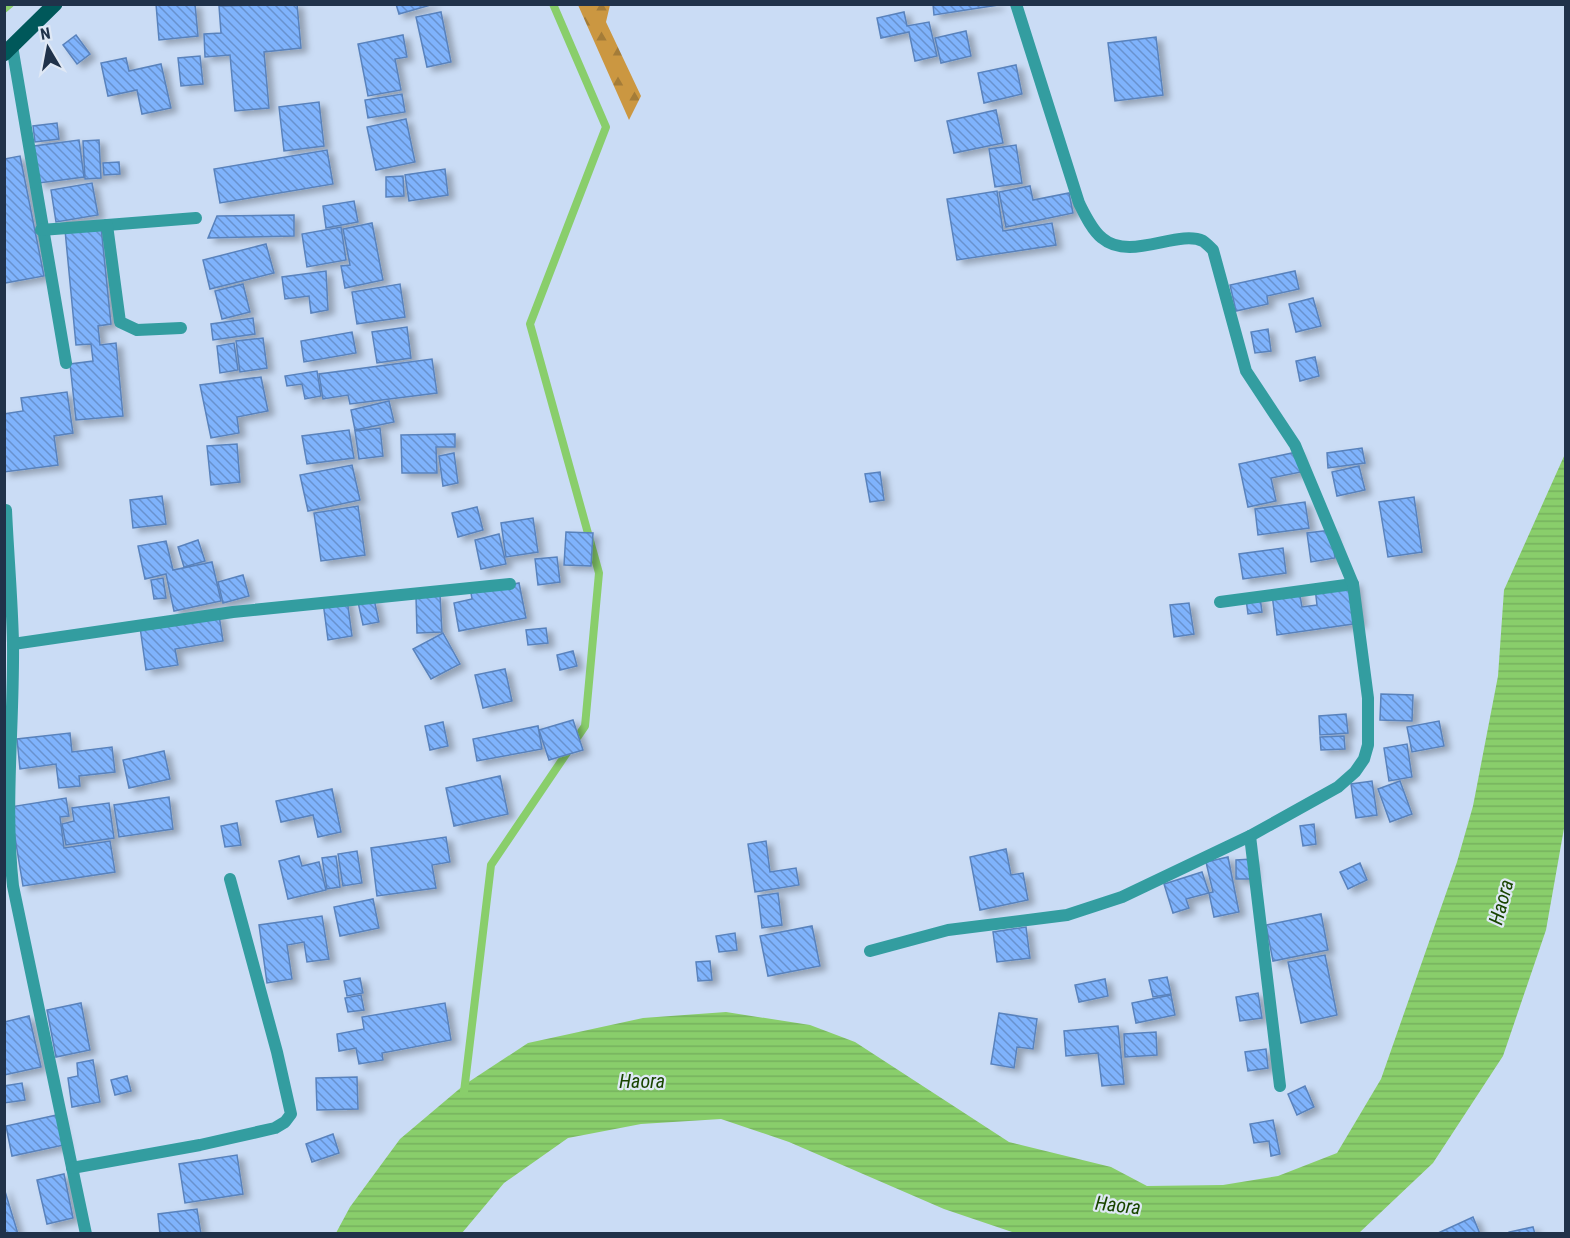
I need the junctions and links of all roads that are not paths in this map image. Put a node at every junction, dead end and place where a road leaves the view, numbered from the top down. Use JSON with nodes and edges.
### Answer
{"nodes":[{"id":1,"x":55,"y":4,"type":"edge"},
{"id":2,"x":1016,"y":4,"type":"edge"},
{"id":3,"x":8,"y":50,"type":"edge"},
{"id":4,"x":196,"y":219,"type":"dead end"},
{"id":5,"x":107,"y":225,"type":"junction"},
{"id":6,"x":41,"y":230,"type":"junction"},
{"id":7,"x":181,"y":328,"type":"dead end"},
{"id":8,"x":66,"y":363,"type":"dead end"},
{"id":9,"x":6,"y":510,"type":"dead end"},
{"id":10,"x":510,"y":584,"type":"dead end"},
{"id":11,"x":1353,"y":584,"type":"junction"},
{"id":12,"x":1220,"y":602,"type":"dead end"},
{"id":13,"x":13,"y":644,"type":"junction"},
{"id":14,"x":6,"y":792,"type":"edge"},
{"id":15,"x":1250,"y":836,"type":"junction"},
{"id":16,"x":230,"y":879,"type":"dead end"},
{"id":17,"x":870,"y":951,"type":"dead end"},
{"id":18,"x":1280,"y":1086,"type":"dead end"},
{"id":19,"x":72,"y":1168,"type":"junction"},
{"id":20,"x":86,"y":1233,"type":"edge"}],
"edges":[{"from":1,"to":3,"type":"main road"},
{"from":2,"to":11,"type":"street"},
{"from":3,"to":6,"type":"street"},
{"from":4,"to":5,"type":"street"},
{"from":5,"to":6,"type":"street"},
{"from":5,"to":7,"type":"street"},
{"from":6,"to":8,"type":"street"},
{"from":9,"to":13,"type":"street"},
{"from":10,"to":13,"type":"street"},
{"from":11,"to":12,"type":"street"},
{"from":11,"to":15,"type":"street"},
{"from":13,"to":14,"type":"street"},
{"from":14,"to":19,"type":"street"},
{"from":15,"to":17,"type":"street"},
{"from":15,"to":18,"type":"street"},
{"from":16,"to":19,"type":"street"},
{"from":19,"to":20,"type":"street"}]}
